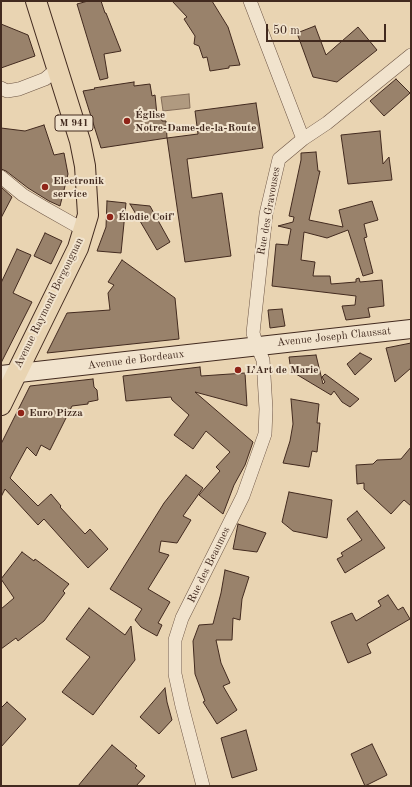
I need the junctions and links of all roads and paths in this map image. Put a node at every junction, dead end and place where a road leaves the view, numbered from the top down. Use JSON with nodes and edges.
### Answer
{"nodes":[{"id":1,"x":36,"y":1,"type":"edge"},
{"id":2,"x":250,"y":1,"type":"edge"},
{"id":3,"x":411,"y":55,"type":"edge"},
{"id":4,"x":57,"y":69,"type":"junction"},
{"id":5,"x":1,"y":88,"type":"edge"},
{"id":6,"x":303,"y":139,"type":"junction"},
{"id":7,"x":1,"y":177,"type":"edge"},
{"id":8,"x":84,"y":230,"type":"junction"},
{"id":9,"x":411,"y":329,"type":"edge"},
{"id":10,"x":257,"y":346,"type":"junction"},
{"id":11,"x":8,"y":374,"type":"edge"},
{"id":12,"x":1,"y":405,"type":"edge"},
{"id":13,"x":203,"y":786,"type":"edge"}],
"edges":[{"from":1,"to":4,"type":"main road","name":"Avenue Raymond Bergougnan","number":"M 941"},
{"from":2,"to":6,"type":"street"},
{"from":3,"to":6,"type":"street","name":"Rue des Gravouses"},
{"from":4,"to":5,"type":"street"},
{"from":4,"to":8,"type":"main road","name":"Avenue Raymond Bergougnan","number":"M 941"},
{"from":6,"to":10,"type":"street","name":"Rue des Gravouses"},
{"from":7,"to":8,"type":"street"},
{"from":8,"to":11,"type":"main road","name":"Avenue Raymond Bergougnan","number":"M 941"},
{"from":9,"to":10,"type":"main road","name":"Avenue Joseph Claussat"},
{"from":10,"to":11,"type":"main road","name":"Avenue de Bordeaux"},
{"from":10,"to":13,"type":"street","name":"Rue des Beaumes"},
{"from":11,"to":12,"type":"main road","number":"M 941"}]}
